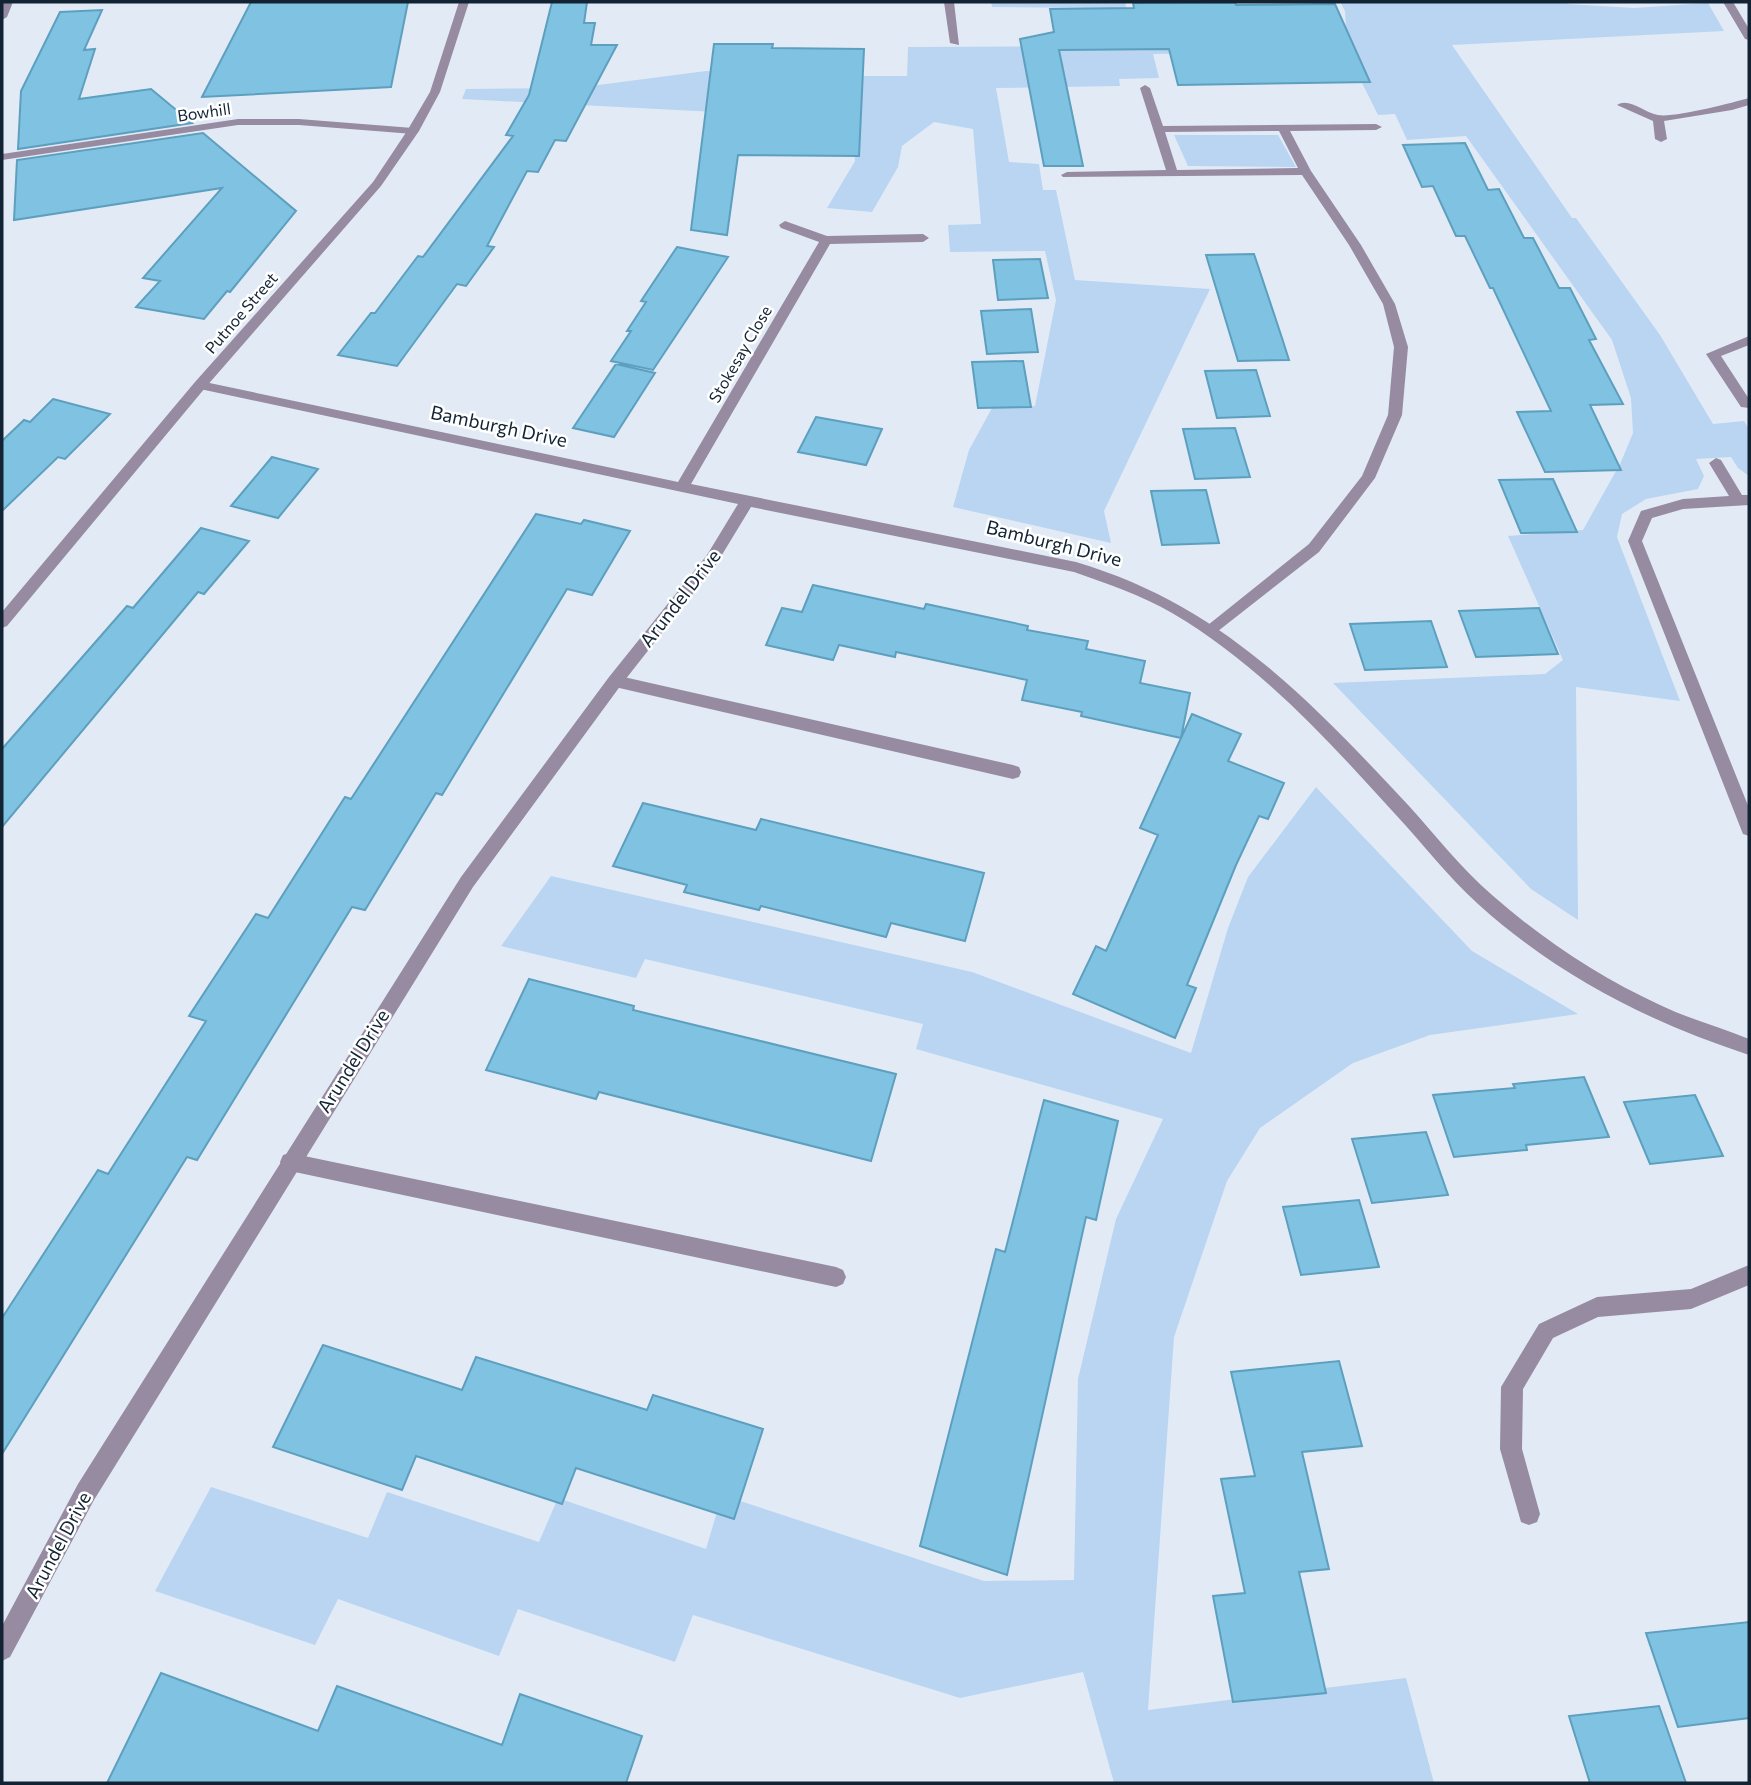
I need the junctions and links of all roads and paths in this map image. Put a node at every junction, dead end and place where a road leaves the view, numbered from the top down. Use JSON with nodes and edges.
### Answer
{"nodes":[{"id":1,"x":8,"y":2,"type":"edge"},
{"id":2,"x":464,"y":2,"type":"edge"},
{"id":3,"x":949,"y":2,"type":"edge"},
{"id":4,"x":1728,"y":2,"type":"edge"},
{"id":5,"x":2,"y":17,"type":"edge"},
{"id":6,"x":1749,"y":37,"type":"edge"},
{"id":7,"x":955,"y":43,"type":"dead end"},
{"id":8,"x":1145,"y":88,"type":"dead end"},
{"id":9,"x":1749,"y":101,"type":"edge"},
{"id":10,"x":1623,"y":105,"type":"dead end"},
{"id":11,"x":1658,"y":119,"type":"junction"},
{"id":12,"x":1376,"y":127,"type":"dead end"},
{"id":13,"x":1160,"y":129,"type":"junction"},
{"id":14,"x":1284,"y":130,"type":"junction"},
{"id":15,"x":413,"y":131,"type":"junction"},
{"id":16,"x":1661,"y":139,"type":"dead end"},
{"id":17,"x":2,"y":157,"type":"edge"},
{"id":18,"x":1172,"y":171,"type":"junction"},
{"id":19,"x":1305,"y":171,"type":"junction"},
{"id":20,"x":1067,"y":174,"type":"dead end"},
{"id":21,"x":785,"y":225,"type":"dead end"},
{"id":22,"x":923,"y":238,"type":"dead end"},
{"id":23,"x":826,"y":240,"type":"junction"},
{"id":24,"x":1749,"y":341,"type":"edge"},
{"id":25,"x":200,"y":385,"type":"junction"},
{"id":26,"x":1746,"y":404,"type":"dead end"},
{"id":27,"x":1716,"y":463,"type":"dead end"},
{"id":28,"x":683,"y":486,"type":"junction"},
{"id":29,"x":1744,"y":500,"type":"edge"},
{"id":30,"x":747,"y":501,"type":"junction"},
{"id":31,"x":2,"y":622,"type":"edge"},
{"id":32,"x":1213,"y":629,"type":"junction"},
{"id":33,"x":615,"y":681,"type":"junction"},
{"id":34,"x":1013,"y":772,"type":"dead end"},
{"id":35,"x":1749,"y":829,"type":"edge"},
{"id":36,"x":1749,"y":1047,"type":"edge"},
{"id":37,"x":289,"y":1162,"type":"junction"},
{"id":38,"x":1749,"y":1275,"type":"edge"},
{"id":39,"x":836,"y":1277,"type":"dead end"},
{"id":40,"x":1530,"y":1514,"type":"dead end"},
{"id":41,"x":2,"y":1649,"type":"edge"}],
"edges":[{"from":1,"to":5,"type":"street"},
{"from":2,"to":15,"type":"street","name":"Putnoe Street"},
{"from":3,"to":7,"type":"street"},
{"from":4,"to":6,"type":"street"},
{"from":8,"to":13,"type":"street"},
{"from":9,"to":11,"type":"street"},
{"from":10,"to":11,"type":"street"},
{"from":11,"to":16,"type":"street"},
{"from":12,"to":14,"type":"street"},
{"from":13,"to":14,"type":"street"},
{"from":13,"to":18,"type":"street"},
{"from":14,"to":19,"type":"street"},
{"from":15,"to":17,"type":"street","name":"Bowhill"},
{"from":15,"to":25,"type":"street","name":"Putnoe Street"},
{"from":18,"to":19,"type":"street"},
{"from":18,"to":20,"type":"street"},
{"from":19,"to":32,"type":"street"},
{"from":21,"to":23,"type":"street"},
{"from":22,"to":23,"type":"street"},
{"from":23,"to":28,"type":"street","name":"Stokesay Close"},
{"from":24,"to":26,"type":"street"},
{"from":25,"to":28,"type":"street","name":"Bamburgh Drive"},
{"from":25,"to":31,"type":"street","name":"Putnoe Street"},
{"from":27,"to":29,"type":"street"},
{"from":28,"to":30,"type":"street","name":"Bamburgh Drive"},
{"from":29,"to":35,"type":"street"},
{"from":30,"to":32,"type":"street","name":"Bamburgh Drive"},
{"from":30,"to":33,"type":"street","name":"Arundel Drive"},
{"from":32,"to":36,"type":"street","name":"Bamburgh Drive"},
{"from":33,"to":34,"type":"street"},
{"from":33,"to":37,"type":"street","name":"Arundel Drive"},
{"from":37,"to":39,"type":"street"},
{"from":37,"to":41,"type":"street","name":"Arundel Drive"},
{"from":38,"to":40,"type":"street"}]}
